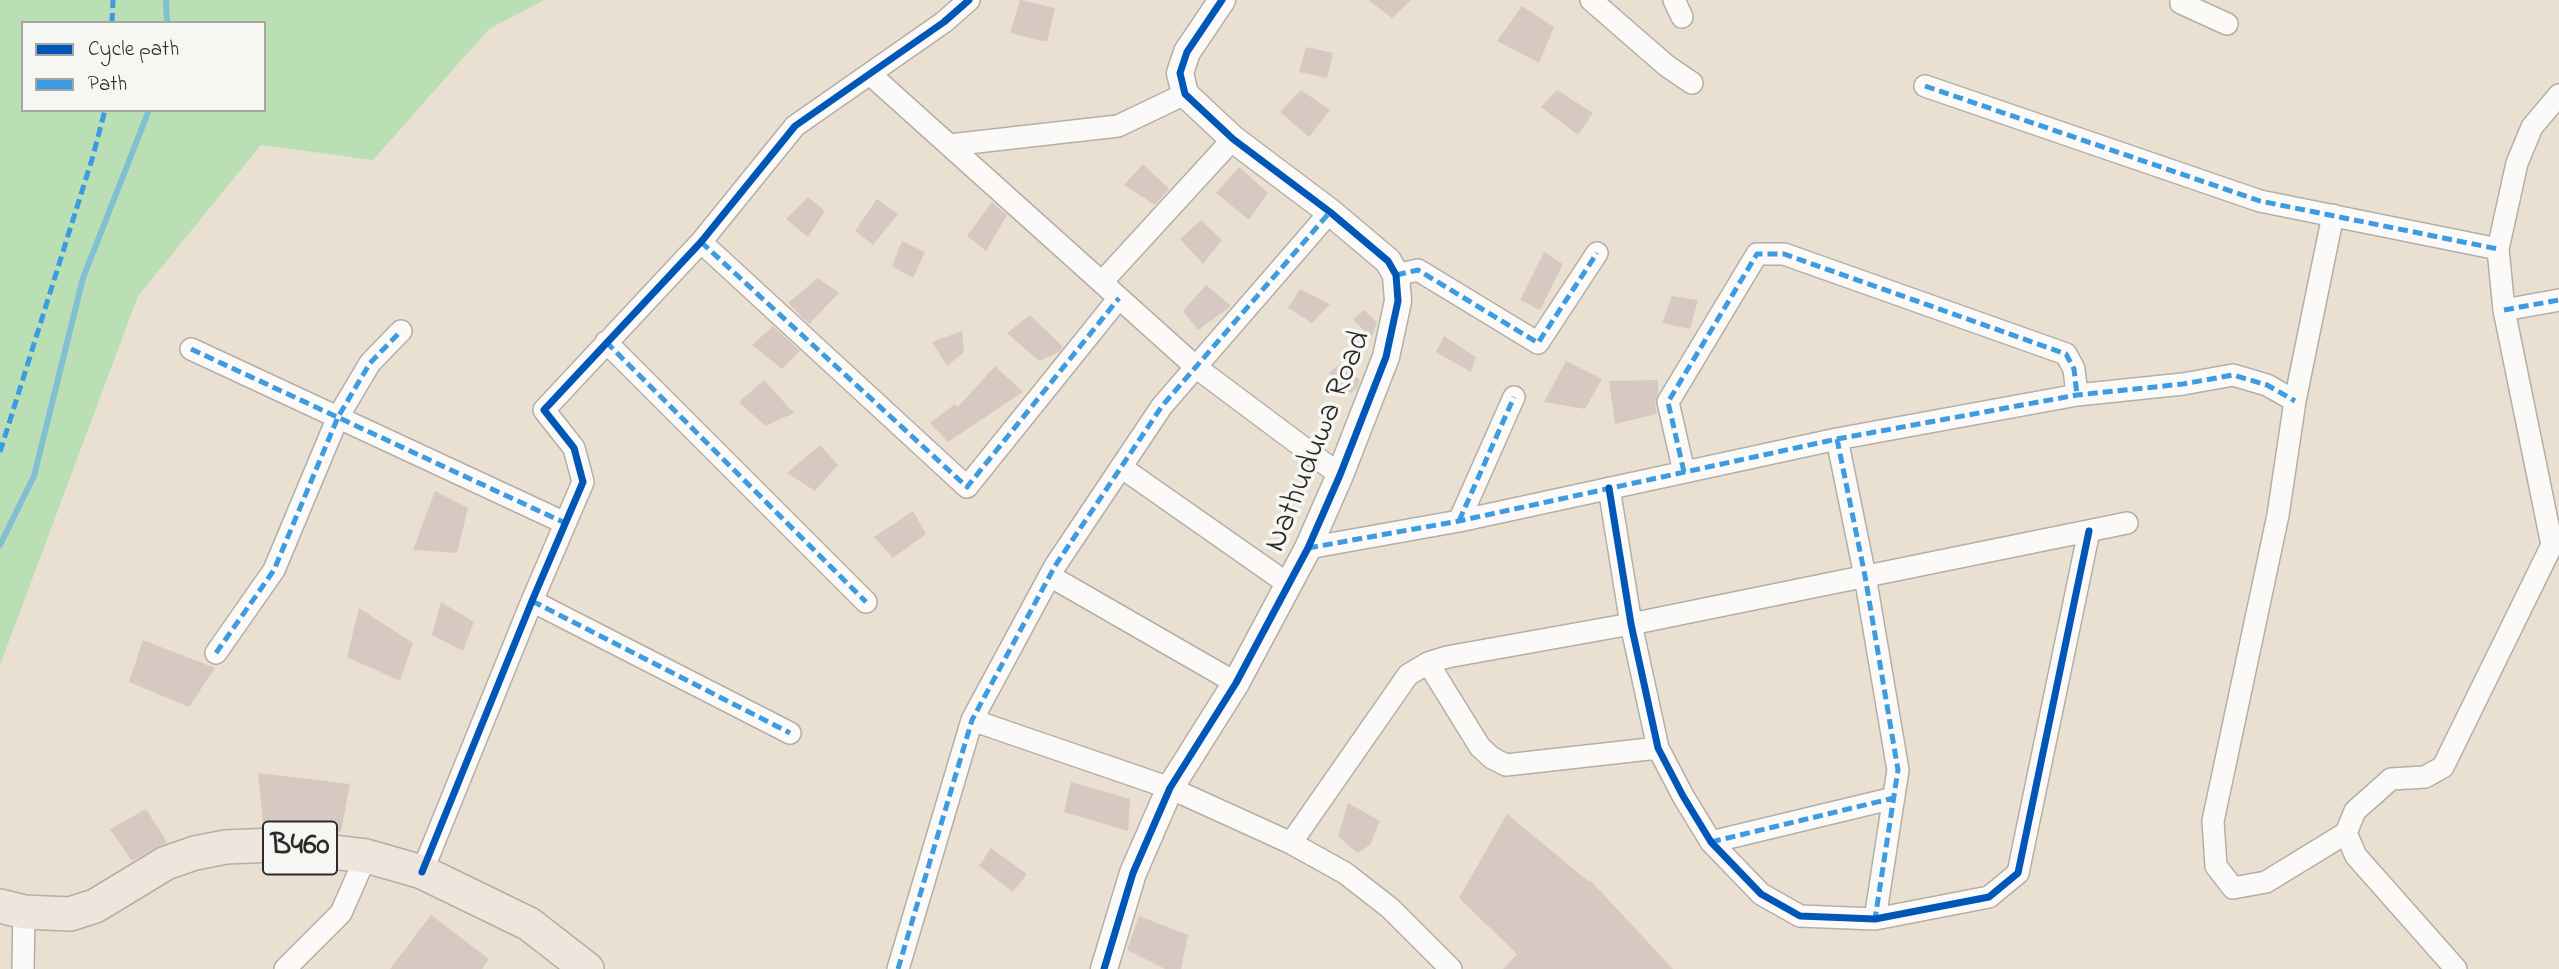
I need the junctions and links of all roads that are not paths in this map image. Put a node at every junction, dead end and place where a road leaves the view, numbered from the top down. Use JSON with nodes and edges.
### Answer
{"nodes":[{"id":1,"x":969,"y":0,"type":"edge"},
{"id":2,"x":1223,"y":0,"type":"edge"},
{"id":3,"x":1591,"y":0,"type":"edge"},
{"id":4,"x":2181,"y":0,"type":"edge"},
{"id":5,"x":2227,"y":24,"type":"dead end"},
{"id":6,"x":872,"y":75,"type":"junction"},
{"id":7,"x":1692,"y":83,"type":"dead end"},
{"id":8,"x":1925,"y":86,"type":"dead end"},
{"id":9,"x":1185,"y":94,"type":"junction"},
{"id":10,"x":2559,"y":95,"type":"edge"},
{"id":11,"x":1233,"y":139,"type":"junction"},
{"id":12,"x":950,"y":145,"type":"junction"},
{"id":13,"x":1330,"y":212,"type":"junction"},
{"id":14,"x":2333,"y":215,"type":"junction"},
{"id":15,"x":701,"y":242,"type":"junction"},
{"id":16,"x":2498,"y":249,"type":"junction"},
{"id":17,"x":1597,"y":253,"type":"dead end"},
{"id":18,"x":1396,"y":275,"type":"junction"},
{"id":19,"x":1102,"y":282,"type":"junction"},
{"id":20,"x":1119,"y":298,"type":"junction"},
{"id":21,"x":2559,"y":300,"type":"edge"},
{"id":22,"x":2504,"y":310,"type":"junction"},
{"id":23,"x":401,"y":331,"type":"dead end"},
{"id":24,"x":607,"y":342,"type":"junction"},
{"id":25,"x":191,"y":349,"type":"dead end"},
{"id":26,"x":1197,"y":368,"type":"junction"},
{"id":27,"x":2077,"y":395,"type":"junction"},
{"id":28,"x":1514,"y":397,"type":"dead end"},
{"id":29,"x":2295,"y":401,"type":"junction"},
{"id":30,"x":338,"y":417,"type":"junction"},
{"id":31,"x":1837,"y":439,"type":"junction"},
{"id":32,"x":1121,"y":467,"type":"junction"},
{"id":33,"x":1684,"y":472,"type":"junction"},
{"id":34,"x":1340,"y":475,"type":"junction"},
{"id":35,"x":1609,"y":488,"type":"junction"},
{"id":36,"x":1459,"y":521,"type":"junction"},
{"id":37,"x":565,"y":523,"type":"junction"},
{"id":38,"x":2127,"y":523,"type":"dead end"},
{"id":39,"x":2089,"y":531,"type":"junction"},
{"id":40,"x":1308,"y":548,"type":"junction"},
{"id":41,"x":1050,"y":576,"type":"junction"},
{"id":42,"x":1865,"y":576,"type":"junction"},
{"id":43,"x":1288,"y":584,"type":"junction"},
{"id":44,"x":532,"y":601,"type":"junction"},
{"id":45,"x":866,"y":602,"type":"dead end"},
{"id":46,"x":1631,"y":624,"type":"junction"},
{"id":47,"x":216,"y":653,"type":"dead end"},
{"id":48,"x":1428,"y":663,"type":"junction"},
{"id":49,"x":1236,"y":683,"type":"junction"},
{"id":50,"x":972,"y":720,"type":"junction"},
{"id":51,"x":790,"y":733,"type":"dead end"},
{"id":52,"x":1658,"y":748,"type":"junction"},
{"id":53,"x":1170,"y":788,"type":"junction"},
{"id":54,"x":1894,"y":798,"type":"junction"},
{"id":55,"x":2346,"y":833,"type":"junction"},
{"id":56,"x":1711,"y":842,"type":"junction"},
{"id":57,"x":1291,"y":843,"type":"junction"},
{"id":58,"x":366,"y":856,"type":"junction"},
{"id":59,"x":422,"y":872,"type":"junction"},
{"id":60,"x":12,"y":909,"type":"edge"},
{"id":61,"x":1875,"y":919,"type":"junction"},
{"id":62,"x":23,"y":969,"type":"edge"},
{"id":63,"x":285,"y":969,"type":"edge"},
{"id":64,"x":587,"y":969,"type":"edge"},
{"id":65,"x":898,"y":969,"type":"edge"},
{"id":66,"x":1104,"y":969,"type":"edge"},
{"id":67,"x":1451,"y":969,"type":"edge"},
{"id":68,"x":2456,"y":969,"type":"edge"}],
"edges":[{"from":1,"to":6,"type":"street"},
{"from":2,"to":9,"type":"street"},
{"from":3,"to":7,"type":"street"},
{"from":4,"to":5,"type":"street"},
{"from":6,"to":12,"type":"street"},
{"from":6,"to":15,"type":"street"},
{"from":8,"to":14,"type":"street"},
{"from":9,"to":11,"type":"street"},
{"from":9,"to":12,"type":"street"},
{"from":10,"to":16,"type":"street"},
{"from":11,"to":13,"type":"street"},
{"from":11,"to":19,"type":"street"},
{"from":12,"to":19,"type":"street"},
{"from":13,"to":18,"type":"street"},
{"from":13,"to":26,"type":"street"},
{"from":14,"to":16,"type":"street"},
{"from":14,"to":29,"type":"street"},
{"from":15,"to":20,"type":"street"},
{"from":15,"to":24,"type":"street"},
{"from":16,"to":22,"type":"street"},
{"from":17,"to":18,"type":"street"},
{"from":18,"to":34,"type":"street","name":"Nathuduwa Road"},
{"from":19,"to":20,"type":"street"},
{"from":20,"to":26,"type":"street"},
{"from":21,"to":22,"type":"street"},
{"from":22,"to":55,"type":"street"},
{"from":23,"to":30,"type":"street"},
{"from":24,"to":37,"type":"street"},
{"from":24,"to":45,"type":"street"},
{"from":25,"to":30,"type":"street"},
{"from":26,"to":32,"type":"street"},
{"from":26,"to":34,"type":"street"},
{"from":27,"to":29,"type":"street"},
{"from":27,"to":31,"type":"street"},
{"from":27,"to":33,"type":"street"},
{"from":28,"to":36,"type":"street"},
{"from":29,"to":55,"type":"street"},
{"from":30,"to":37,"type":"street"},
{"from":30,"to":47,"type":"street"},
{"from":31,"to":33,"type":"street"},
{"from":31,"to":42,"type":"street"},
{"from":32,"to":41,"type":"street"},
{"from":32,"to":43,"type":"street"},
{"from":33,"to":35,"type":"street"},
{"from":34,"to":40,"type":"street","name":"Nathuduwa Road"},
{"from":35,"to":36,"type":"street"},
{"from":35,"to":46,"type":"street"},
{"from":36,"to":40,"type":"street"},
{"from":37,"to":44,"type":"street"},
{"from":38,"to":39,"type":"street"},
{"from":39,"to":42,"type":"street"},
{"from":39,"to":61,"type":"street"},
{"from":40,"to":43,"type":"street","name":"Nathuduwa Road"},
{"from":41,"to":49,"type":"street"},
{"from":41,"to":50,"type":"street"},
{"from":42,"to":46,"type":"street"},
{"from":42,"to":54,"type":"street"},
{"from":43,"to":49,"type":"street","name":"Nathuduwa Road"},
{"from":44,"to":51,"type":"street"},
{"from":44,"to":59,"type":"street"},
{"from":46,"to":48,"type":"street"},
{"from":46,"to":52,"type":"street"},
{"from":48,"to":52,"type":"street"},
{"from":48,"to":57,"type":"street"},
{"from":49,"to":53,"type":"street","name":"Nathuduwa Road"},
{"from":50,"to":53,"type":"street"},
{"from":50,"to":65,"type":"street"},
{"from":52,"to":56,"type":"street"},
{"from":53,"to":57,"type":"street"},
{"from":53,"to":66,"type":"street","name":"Nathuduwa Road"},
{"from":54,"to":56,"type":"street"},
{"from":54,"to":61,"type":"street"},
{"from":55,"to":68,"type":"street"},
{"from":56,"to":61,"type":"street"},
{"from":57,"to":67,"type":"street"},
{"from":58,"to":59,"type":"main road","number":"B460"},
{"from":58,"to":60,"type":"main road","number":"B460"},
{"from":58,"to":63,"type":"street"},
{"from":59,"to":64,"type":"main road","number":"B460"},
{"from":60,"to":62,"type":"street"}]}
